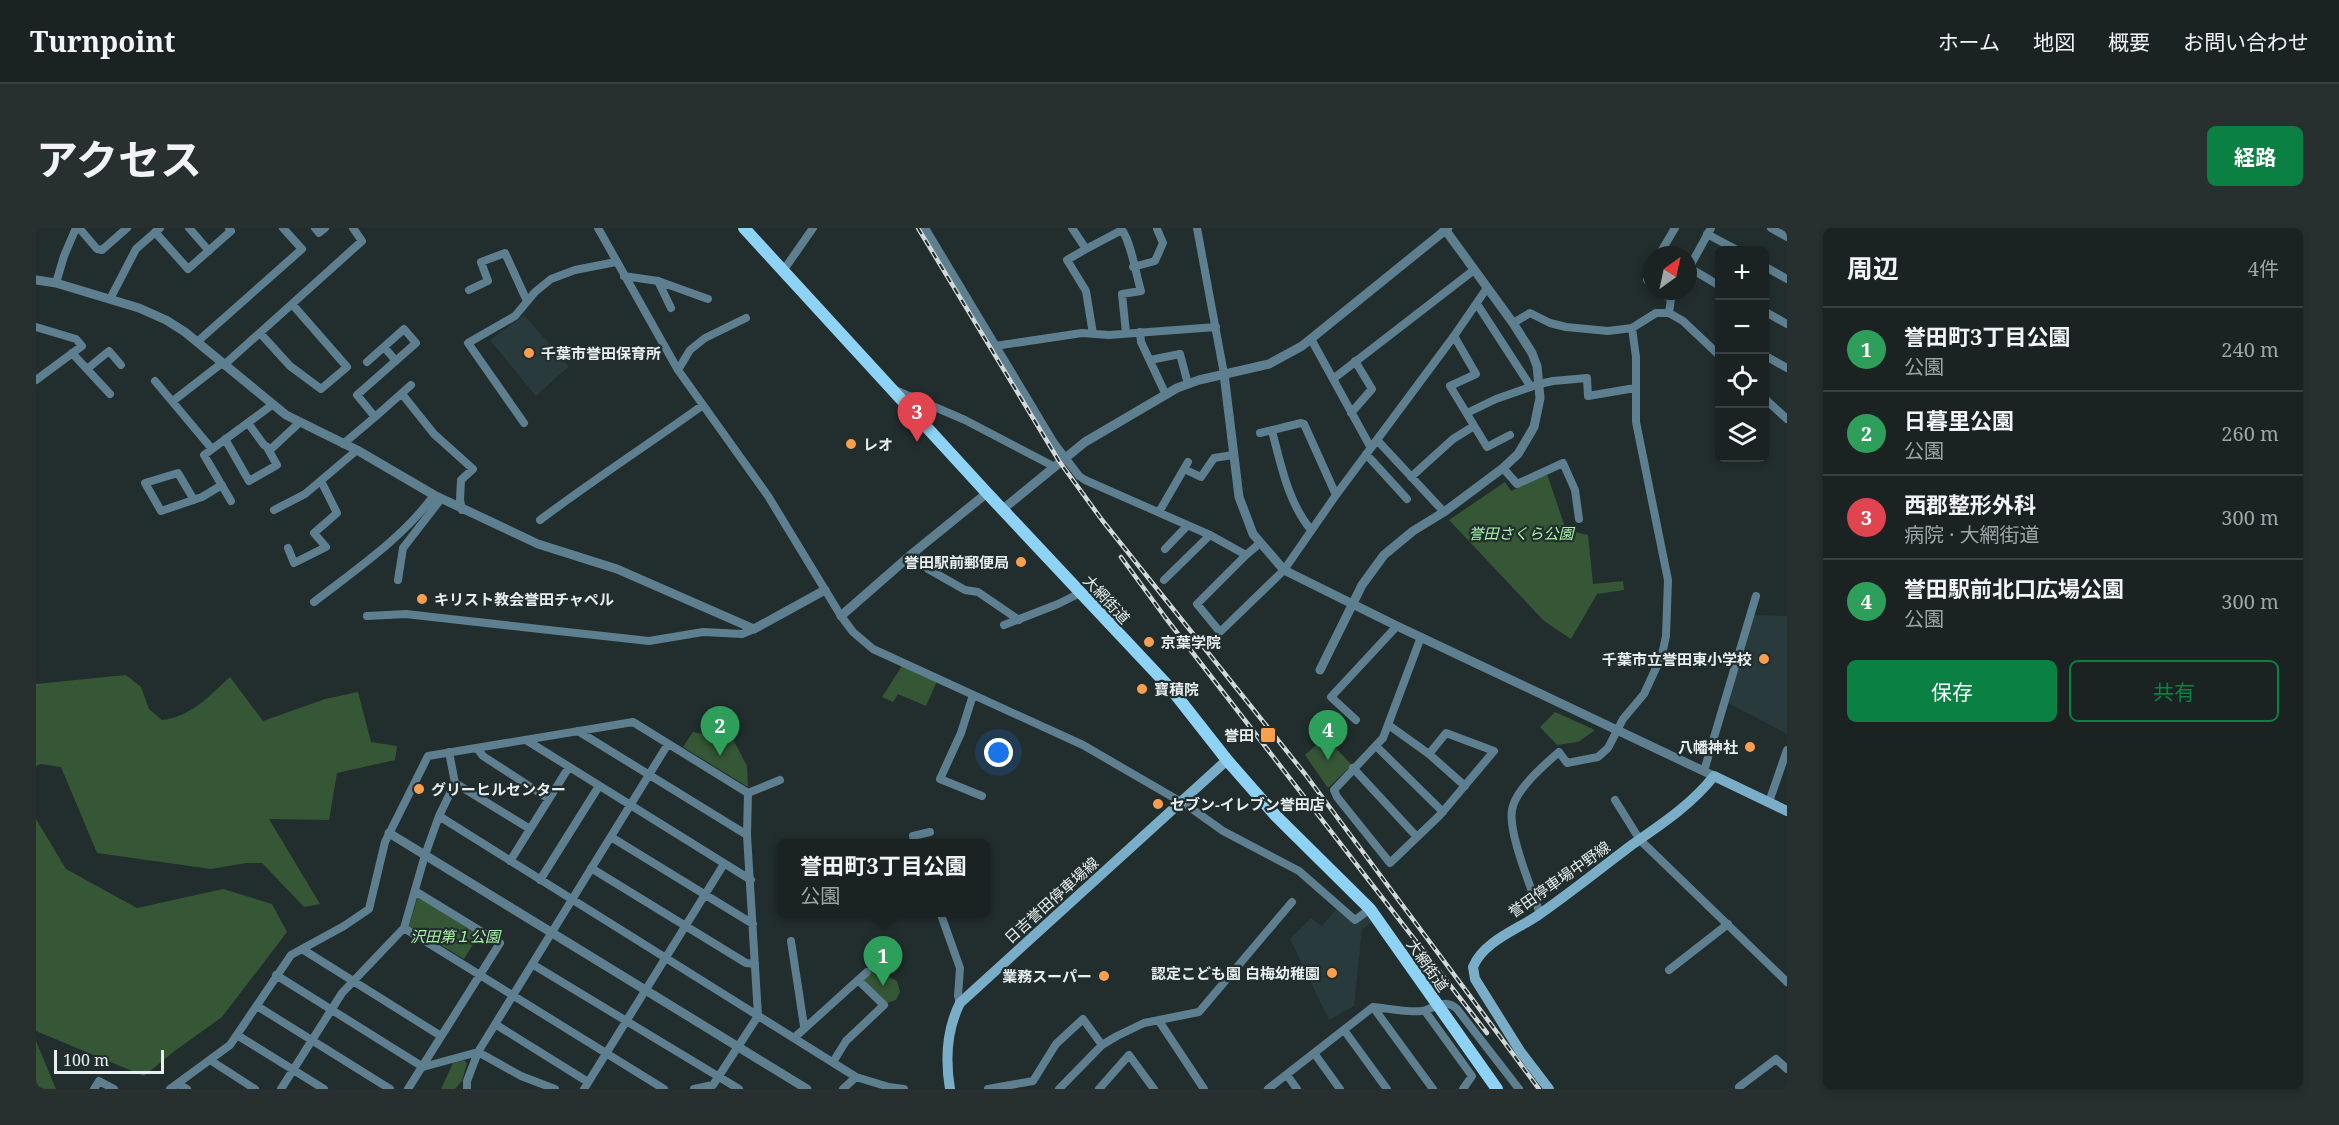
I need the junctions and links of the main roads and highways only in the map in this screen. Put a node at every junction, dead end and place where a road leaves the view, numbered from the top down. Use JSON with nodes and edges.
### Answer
{"nodes":[{"id":1,"x":744,"y":228,"type":"edge"},
{"id":2,"x":1227,"y":760,"type":"junction"},
{"id":3,"x":1787,"y":811,"type":"edge"},
{"id":4,"x":950,"y":1089,"type":"edge"},
{"id":5,"x":1497,"y":1089,"type":"edge"},
{"id":6,"x":1549,"y":1089,"type":"edge"}],
"edges":[{"from":1,"to":2,"type":"main road","name":"大網街道"},
{"from":2,"to":4,"type":"main road","name":"日吉誉田停車場線"},
{"from":2,"to":5,"type":"main road","name":"大網街道"},
{"from":3,"to":6,"type":"main road","name":"誉田停車場中野線"}]}
